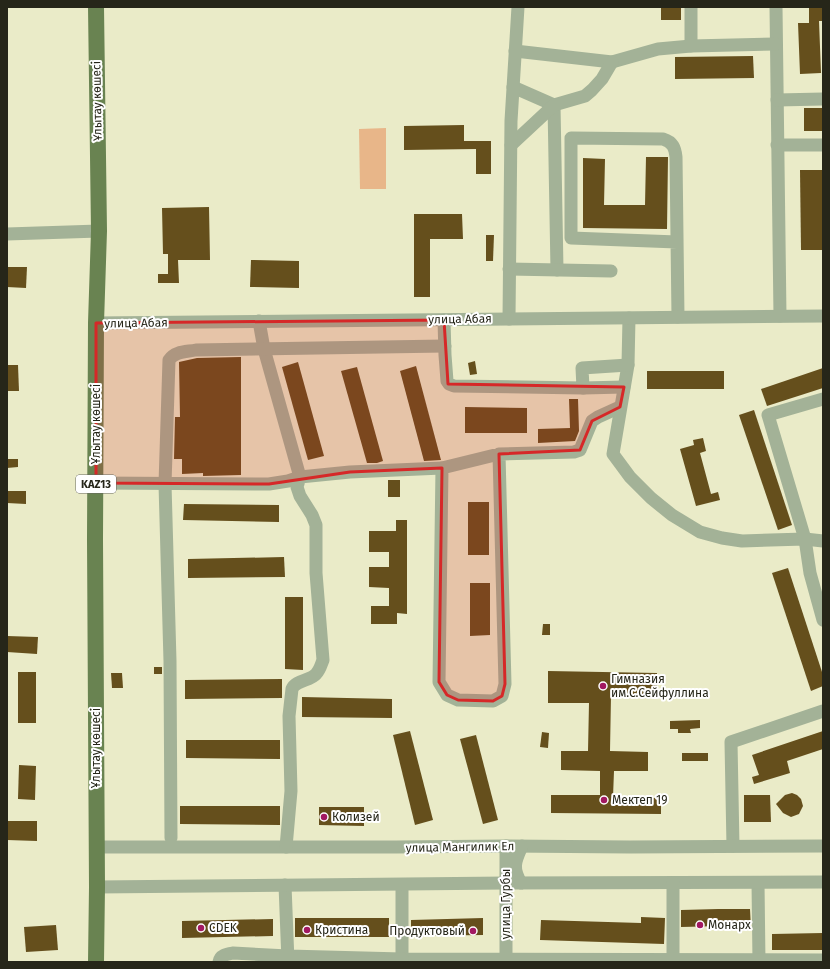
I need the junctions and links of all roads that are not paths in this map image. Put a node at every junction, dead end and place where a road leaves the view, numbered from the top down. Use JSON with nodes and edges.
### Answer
{"nodes":[{"id":1,"x":96,"y":7,"type":"edge"},
{"id":2,"x":518,"y":7,"type":"edge"},
{"id":3,"x":691,"y":7,"type":"edge"},
{"id":4,"x":776,"y":7,"type":"edge"},
{"id":5,"x":776,"y":44,"type":"junction"},
{"id":6,"x":691,"y":46,"type":"junction"},
{"id":7,"x":515,"y":51,"type":"junction"},
{"id":8,"x":612,"y":62,"type":"junction"},
{"id":9,"x":513,"y":87,"type":"junction"},
{"id":10,"x":823,"y":99,"type":"edge"},
{"id":11,"x":776,"y":100,"type":"junction"},
{"id":12,"x":554,"y":105,"type":"junction"},
{"id":13,"x":511,"y":145,"type":"junction"},
{"id":14,"x":823,"y":145,"type":"edge"},
{"id":15,"x":777,"y":146,"type":"junction"},
{"id":16,"x":99,"y":231,"type":"junction"},
{"id":17,"x":7,"y":234,"type":"edge"},
{"id":18,"x":677,"y":242,"type":"junction"},
{"id":19,"x":509,"y":269,"type":"junction"},
{"id":20,"x":557,"y":270,"type":"junction"},
{"id":21,"x":611,"y":271,"type":"dead end"},
{"id":22,"x":780,"y":316,"type":"junction"},
{"id":23,"x":823,"y":316,"type":"edge"},
{"id":24,"x":678,"y":317,"type":"junction"},
{"id":25,"x":629,"y":318,"type":"junction"},
{"id":26,"x":509,"y":319,"type":"junction"},
{"id":27,"x":444,"y":320,"type":"junction"},
{"id":28,"x":259,"y":321,"type":"junction"},
{"id":29,"x":96,"y":323,"type":"junction"},
{"id":30,"x":445,"y":346,"type":"junction"},
{"id":31,"x":264,"y":349,"type":"junction"},
{"id":32,"x":628,"y":365,"type":"junction"},
{"id":33,"x":624,"y":387,"type":"junction"},
{"id":34,"x":583,"y":388,"type":"junction"},
{"id":35,"x":823,"y":399,"type":"edge"},
{"id":36,"x":620,"y":407,"type":"junction"},
{"id":37,"x":499,"y":454,"type":"junction"},
{"id":38,"x":442,"y":468,"type":"junction"},
{"id":39,"x":300,"y":477,"type":"junction"},
{"id":40,"x":96,"y":483,"type":"junction"},
{"id":41,"x":165,"y":484,"type":"junction"},
{"id":42,"x":805,"y":539,"type":"junction"},
{"id":43,"x":823,"y":541,"type":"edge"},
{"id":44,"x":823,"y":620,"type":"edge"},
{"id":45,"x":823,"y":711,"type":"edge"},
{"id":46,"x":171,"y":838,"type":"dead end"},
{"id":47,"x":506,"y":846,"type":"junction"},
{"id":48,"x":522,"y":846,"type":"junction"},
{"id":49,"x":734,"y":846,"type":"junction"},
{"id":50,"x":823,"y":846,"type":"edge"},
{"id":51,"x":96,"y":847,"type":"junction"},
{"id":52,"x":286,"y":847,"type":"junction"},
{"id":53,"x":823,"y":882,"type":"edge"},
{"id":54,"x":506,"y":883,"type":"junction"},
{"id":55,"x":521,"y":883,"type":"junction"},
{"id":56,"x":673,"y":883,"type":"junction"},
{"id":57,"x":758,"y":883,"type":"junction"},
{"id":58,"x":284,"y":885,"type":"junction"},
{"id":59,"x":402,"y":885,"type":"junction"},
{"id":60,"x":97,"y":887,"type":"junction"},
{"id":61,"x":258,"y":958,"type":"edge"},
{"id":62,"x":288,"y":959,"type":"edge"},
{"id":63,"x":402,"y":959,"type":"junction"},
{"id":64,"x":382,"y":960,"type":"edge"},
{"id":65,"x":506,"y":960,"type":"edge"},
{"id":66,"x":630,"y":960,"type":"edge"},
{"id":67,"x":673,"y":960,"type":"junction"},
{"id":68,"x":823,"y":960,"type":"edge"},
{"id":69,"x":759,"y":961,"type":"edge"},
{"id":70,"x":96,"y":962,"type":"edge"},
{"id":71,"x":219,"y":962,"type":"edge"}],
"edges":[{"from":1,"to":16,"type":"main road","name":"Ұлытау көшесі","number":"KAZ13"},
{"from":2,"to":7,"type":"street"},
{"from":3,"to":6,"type":"street"},
{"from":4,"to":5,"type":"street"},
{"from":5,"to":6,"type":"street"},
{"from":5,"to":11,"type":"street"},
{"from":6,"to":8,"type":"street"},
{"from":7,"to":8,"type":"street"},
{"from":7,"to":9,"type":"street"},
{"from":8,"to":12,"type":"street"},
{"from":9,"to":12,"type":"street"},
{"from":9,"to":13,"type":"street"},
{"from":10,"to":11,"type":"street"},
{"from":11,"to":15,"type":"street"},
{"from":12,"to":13,"type":"street"},
{"from":12,"to":20,"type":"street"},
{"from":13,"to":19,"type":"street"},
{"from":14,"to":15,"type":"street"},
{"from":15,"to":22,"type":"street"},
{"from":16,"to":17,"type":"street"},
{"from":16,"to":29,"type":"main road","name":"Ұлытау көшесі","number":"KAZ13"},
{"from":18,"to":18,"type":"street"},
{"from":18,"to":24,"type":"street"},
{"from":19,"to":20,"type":"street"},
{"from":19,"to":26,"type":"street"},
{"from":20,"to":21,"type":"street"},
{"from":22,"to":23,"type":"street","name":"улица Абая"},
{"from":22,"to":24,"type":"street","name":"улица Абая"},
{"from":24,"to":25,"type":"street","name":"улица Абая"},
{"from":25,"to":26,"type":"street","name":"улица Абая"},
{"from":25,"to":32,"type":"street"},
{"from":26,"to":27,"type":"street","name":"улица Абая"},
{"from":27,"to":28,"type":"street","name":"улица Абая"},
{"from":27,"to":30,"type":"street"},
{"from":28,"to":29,"type":"street","name":"улица Абая"},
{"from":28,"to":31,"type":"street"},
{"from":29,"to":40,"type":"main road","name":"Ұлытау көшесі","number":"KAZ13"},
{"from":30,"to":31,"type":"street"},
{"from":30,"to":34,"type":"street"},
{"from":31,"to":39,"type":"street"},
{"from":31,"to":41,"type":"street"},
{"from":32,"to":33,"type":"street"},
{"from":32,"to":34,"type":"street"},
{"from":33,"to":34,"type":"street"},
{"from":33,"to":36,"type":"street"},
{"from":35,"to":42,"type":"street"},
{"from":36,"to":37,"type":"street"},
{"from":36,"to":42,"type":"street"},
{"from":37,"to":38,"type":"street"},
{"from":37,"to":38,"type":"street"},
{"from":38,"to":39,"type":"street"},
{"from":39,"to":41,"type":"street"},
{"from":39,"to":52,"type":"street"},
{"from":40,"to":41,"type":"street"},
{"from":40,"to":51,"type":"main road","name":"Ұлытау көшесі","number":"KAZ13"},
{"from":41,"to":46,"type":"street"},
{"from":42,"to":43,"type":"street"},
{"from":42,"to":44,"type":"street"},
{"from":45,"to":49,"type":"street"},
{"from":47,"to":48,"type":"street","name":"улица Мангилик Ел"},
{"from":47,"to":52,"type":"street","name":"улица Мангилик Ел"},
{"from":47,"to":54,"type":"street","name":"улица Гурбы"},
{"from":48,"to":49,"type":"street","name":"улица Мангилик Ел"},
{"from":48,"to":55,"type":"street"},
{"from":49,"to":50,"type":"street","name":"улица Мангилик Ел"},
{"from":51,"to":52,"type":"street","name":"улица Мангилик Ел"},
{"from":51,"to":60,"type":"main road","name":"Ұлытау көшесі","number":"KAZ13"},
{"from":53,"to":57,"type":"street"},
{"from":54,"to":55,"type":"street"},
{"from":54,"to":59,"type":"street"},
{"from":54,"to":65,"type":"street","name":"улица Гурбы"},
{"from":55,"to":56,"type":"street"},
{"from":56,"to":57,"type":"street"},
{"from":56,"to":67,"type":"street"},
{"from":57,"to":69,"type":"street"},
{"from":58,"to":59,"type":"street"},
{"from":58,"to":60,"type":"street"},
{"from":58,"to":62,"type":"street"},
{"from":59,"to":63,"type":"street"},
{"from":60,"to":70,"type":"main road","name":"Ұлытау көшесі","number":"KAZ13"},
{"from":61,"to":62,"type":"street"},
{"from":61,"to":71,"type":"street"},
{"from":62,"to":64,"type":"street"},
{"from":63,"to":64,"type":"street"},
{"from":63,"to":65,"type":"street"},
{"from":65,"to":66,"type":"street"},
{"from":66,"to":67,"type":"street"},
{"from":67,"to":69,"type":"street"},
{"from":68,"to":69,"type":"street"}]}
